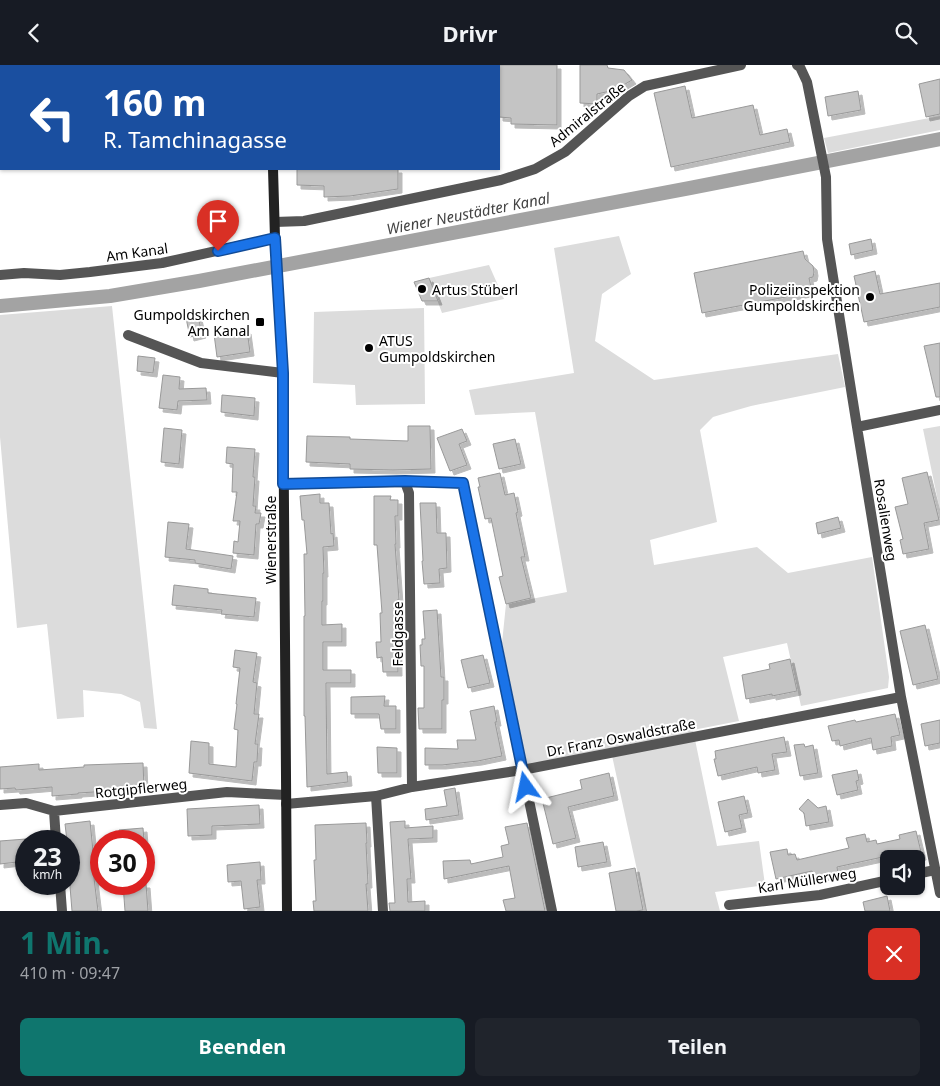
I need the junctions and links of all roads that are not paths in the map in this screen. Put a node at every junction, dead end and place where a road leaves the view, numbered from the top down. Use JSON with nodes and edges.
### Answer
{"nodes":[{"id":1,"x":741,"y":65,"type":"edge"},
{"id":2,"x":797,"y":65,"type":"edge"},
{"id":3,"x":273,"y":170,"type":"edge"},
{"id":4,"x":275,"y":222,"type":"junction"},
{"id":5,"x":275,"y":238,"type":"junction"},
{"id":6,"x":0,"y":275,"type":"edge"},
{"id":7,"x":128,"y":335,"type":"dead end"},
{"id":8,"x":283,"y":373,"type":"junction"},
{"id":9,"x":940,"y":410,"type":"edge"},
{"id":10,"x":857,"y":427,"type":"junction"},
{"id":11,"x":405,"y":481,"type":"junction"},
{"id":12,"x":283,"y":484,"type":"junction"},
{"id":13,"x":901,"y":697,"type":"junction"},
{"id":14,"x":522,"y":770,"type":"junction"},
{"id":15,"x":412,"y":787,"type":"junction"},
{"id":16,"x":376,"y":795,"type":"junction"},
{"id":17,"x":286,"y":800,"type":"junction"},
{"id":18,"x":0,"y":805,"type":"edge"},
{"id":19,"x":54,"y":811,"type":"junction"},
{"id":20,"x":55,"y":830,"type":"edge"},
{"id":21,"x":935,"y":870,"type":"junction"},
{"id":22,"x":925,"y":872,"type":"edge"},
{"id":23,"x":880,"y":882,"type":"edge"},
{"id":24,"x":940,"y":893,"type":"edge"},
{"id":25,"x":61,"y":895,"type":"edge"},
{"id":26,"x":729,"y":905,"type":"dead end"},
{"id":27,"x":62,"y":911,"type":"edge"},
{"id":28,"x":286,"y":911,"type":"edge"},
{"id":29,"x":383,"y":911,"type":"edge"},
{"id":30,"x":552,"y":911,"type":"edge"}],
"edges":[{"from":1,"to":4,"type":"street","name":"Admiralstraße"},
{"from":2,"to":10,"type":"street","name":"Rosalienweg"},
{"from":3,"to":4,"type":"street","name":"Wienerstraße"},
{"from":4,"to":5,"type":"street","name":"Wienerstraße"},
{"from":5,"to":6,"type":"street","name":"Am Kanal"},
{"from":5,"to":8,"type":"street","name":"Wienerstraße"},
{"from":7,"to":8,"type":"street"},
{"from":8,"to":12,"type":"street","name":"Wienerstraße"},
{"from":9,"to":10,"type":"street"},
{"from":10,"to":13,"type":"street","name":"Rosalienweg"},
{"from":11,"to":12,"type":"street"},
{"from":11,"to":14,"type":"street"},
{"from":11,"to":15,"type":"street","name":"Feldgasse"},
{"from":12,"to":17,"type":"street","name":"Wienerstraße"},
{"from":13,"to":14,"type":"street","name":"Dr. Franz Oswaldstraße"},
{"from":13,"to":21,"type":"street","name":"Rosalienweg"},
{"from":14,"to":15,"type":"street","name":"Dr. Franz Oswaldstraße"},
{"from":14,"to":30,"type":"street"},
{"from":15,"to":16,"type":"street","name":"Dr. Franz Oswaldstraße"},
{"from":16,"to":17,"type":"street","name":"Dr. Franz Oswaldstraße"},
{"from":16,"to":29,"type":"street"},
{"from":17,"to":19,"type":"street","name":"Rotgipflerweg"},
{"from":17,"to":28,"type":"street","name":"Wienerstraße"},
{"from":18,"to":19,"type":"street","name":"Rotgipflerweg"},
{"from":19,"to":20,"type":"street"},
{"from":21,"to":22,"type":"street"},
{"from":21,"to":24,"type":"street","name":"Rosalienweg"},
{"from":23,"to":26,"type":"street","name":"Karl Müllerweg"},
{"from":25,"to":27,"type":"street"}]}
